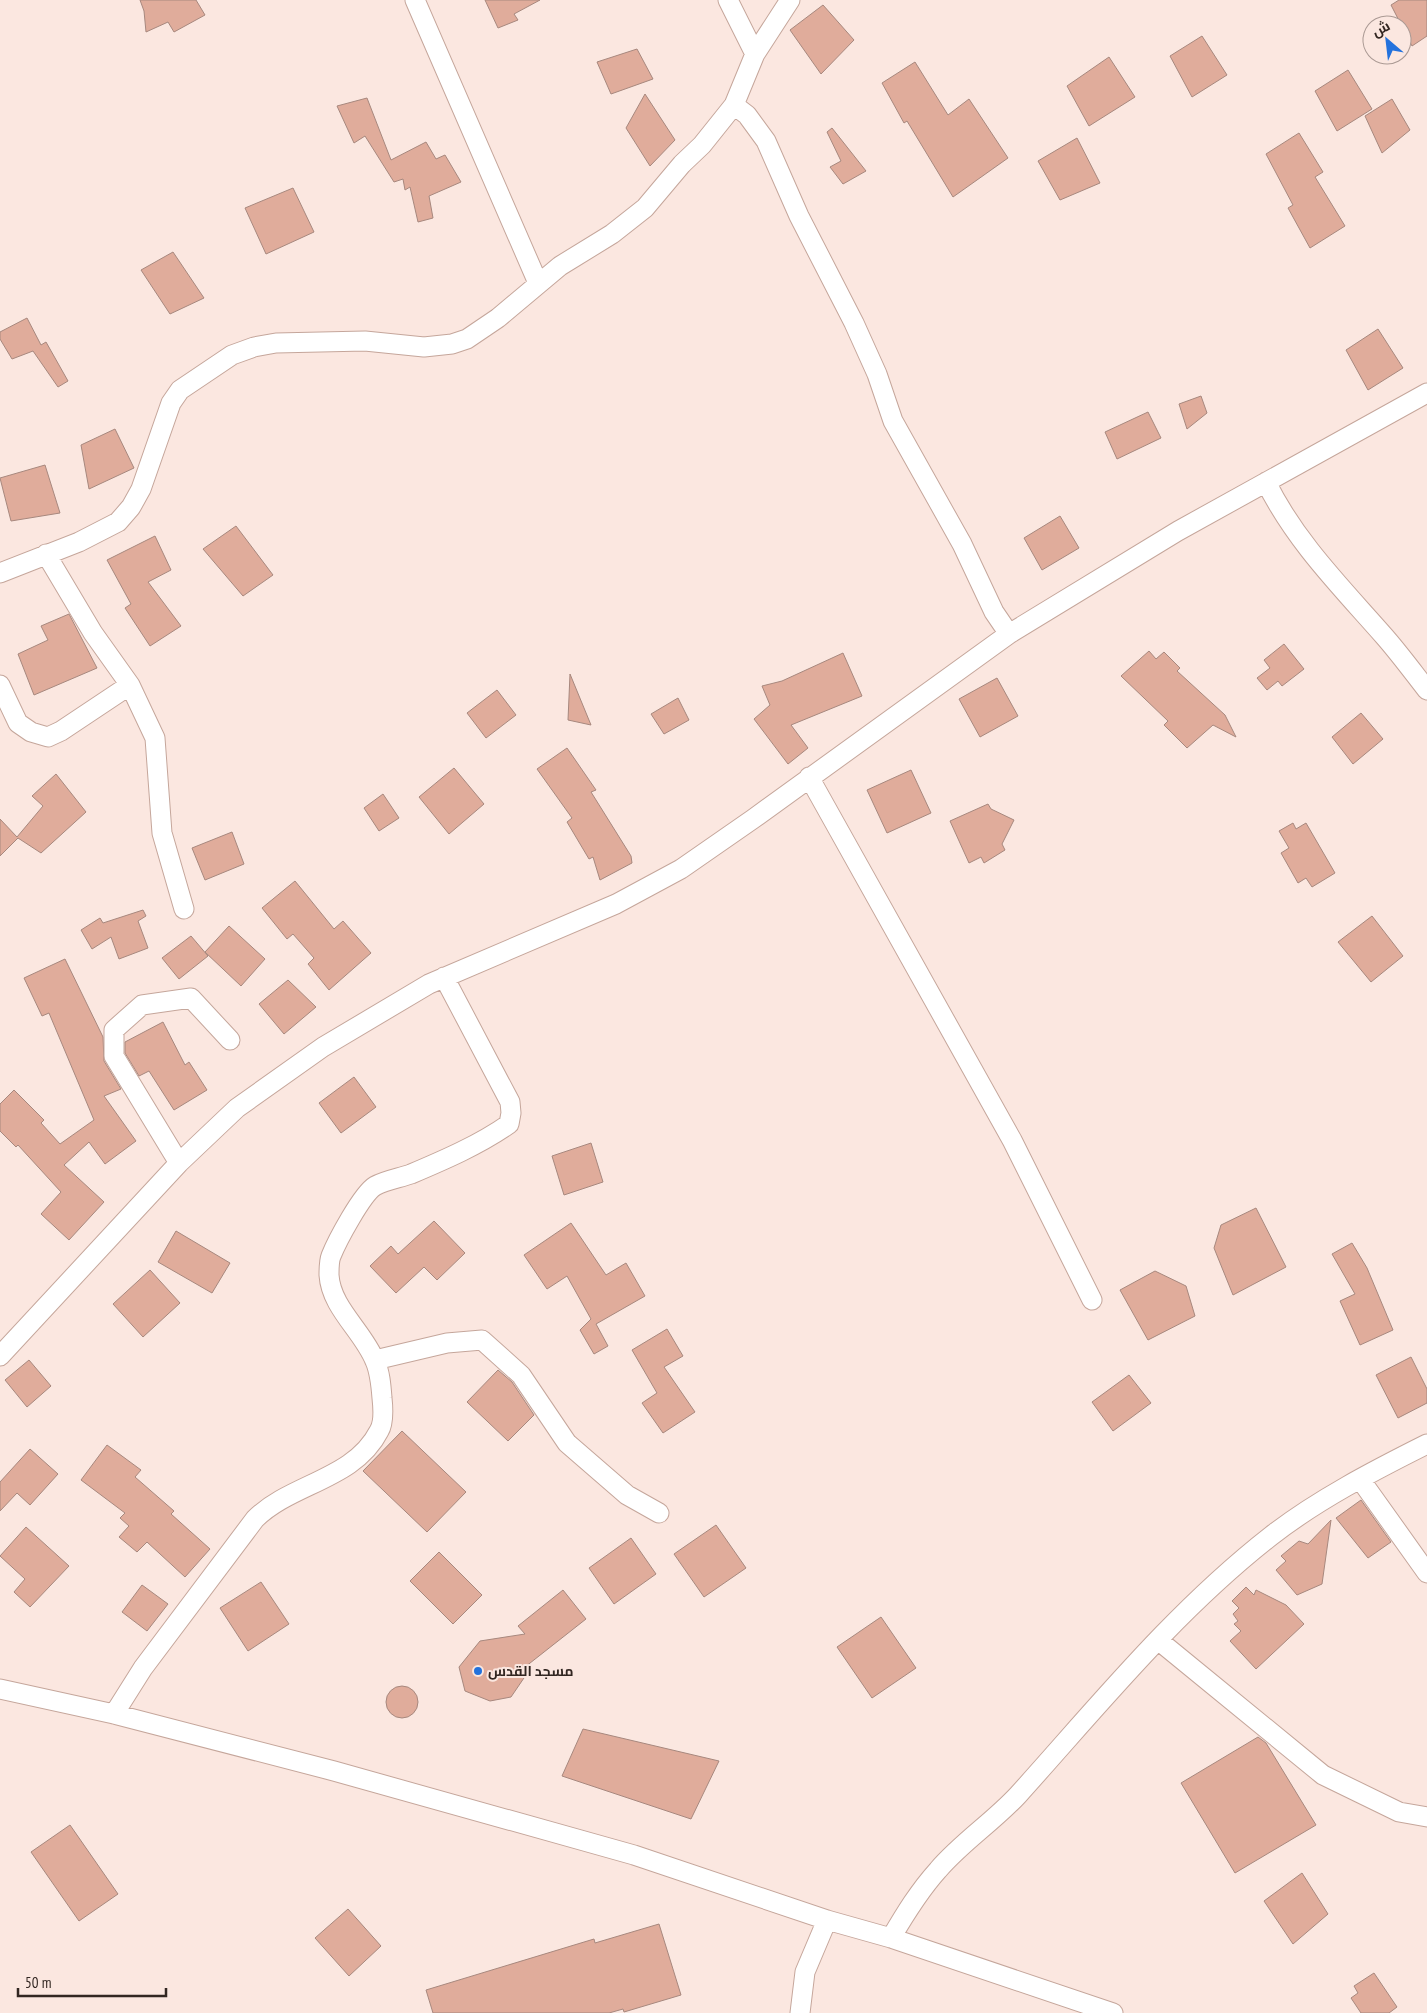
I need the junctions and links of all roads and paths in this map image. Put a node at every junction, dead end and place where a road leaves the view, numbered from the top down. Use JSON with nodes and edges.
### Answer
{"nodes":[{"id":1,"x":415,"y":0,"type":"edge"},
{"id":2,"x":728,"y":0,"type":"edge"},
{"id":3,"x":790,"y":0,"type":"edge"},
{"id":4,"x":755,"y":54,"type":"junction"},
{"id":5,"x":734,"y":105,"type":"junction"},
{"id":6,"x":538,"y":283,"type":"junction"},
{"id":7,"x":1427,"y":393,"type":"edge"},
{"id":8,"x":1266,"y":482,"type":"junction"},
{"id":9,"x":46,"y":554,"type":"junction"},
{"id":10,"x":0,"y":573,"type":"edge"},
{"id":11,"x":1009,"y":634,"type":"junction"},
{"id":12,"x":0,"y":685,"type":"edge"},
{"id":13,"x":130,"y":685,"type":"junction"},
{"id":14,"x":1427,"y":690,"type":"edge"},
{"id":15,"x":809,"y":777,"type":"junction"},
{"id":16,"x":184,"y":909,"type":"dead end"},
{"id":17,"x":444,"y":977,"type":"junction"},
{"id":18,"x":230,"y":1040,"type":"dead end"},
{"id":19,"x":179,"y":1163,"type":"junction"},
{"id":20,"x":1092,"y":1300,"type":"dead end"},
{"id":21,"x":0,"y":1356,"type":"edge"},
{"id":22,"x":375,"y":1360,"type":"junction"},
{"id":23,"x":1427,"y":1444,"type":"edge"},
{"id":24,"x":1360,"y":1479,"type":"junction"},
{"id":25,"x":659,"y":1513,"type":"dead end"},
{"id":26,"x":1427,"y":1573,"type":"edge"},
{"id":27,"x":1158,"y":1640,"type":"junction"},
{"id":28,"x":0,"y":1689,"type":"edge"},
{"id":29,"x":114,"y":1714,"type":"junction"},
{"id":30,"x":1427,"y":1817,"type":"edge"},
{"id":31,"x":827,"y":1920,"type":"junction"},
{"id":32,"x":891,"y":1938,"type":"junction"},
{"id":33,"x":800,"y":2013,"type":"edge"},
{"id":34,"x":1113,"y":2013,"type":"edge"}],
"edges":[{"from":1,"to":6,"type":"street"},
{"from":2,"to":4,"type":"street"},
{"from":3,"to":4,"type":"street"},
{"from":4,"to":5,"type":"street"},
{"from":5,"to":6,"type":"street"},
{"from":5,"to":11,"type":"street"},
{"from":6,"to":9,"type":"street"},
{"from":7,"to":8,"type":"street"},
{"from":8,"to":11,"type":"street"},
{"from":8,"to":14,"type":"street"},
{"from":9,"to":10,"type":"street"},
{"from":9,"to":13,"type":"street"},
{"from":11,"to":15,"type":"street"},
{"from":12,"to":13,"type":"street"},
{"from":13,"to":16,"type":"street"},
{"from":15,"to":17,"type":"street"},
{"from":15,"to":20,"type":"street"},
{"from":17,"to":19,"type":"street"},
{"from":17,"to":22,"type":"street"},
{"from":18,"to":19,"type":"street"},
{"from":19,"to":21,"type":"street"},
{"from":22,"to":25,"type":"street"},
{"from":22,"to":29,"type":"street"},
{"from":23,"to":24,"type":"street"},
{"from":24,"to":26,"type":"street"},
{"from":24,"to":27,"type":"street"},
{"from":27,"to":30,"type":"street"},
{"from":27,"to":32,"type":"street"},
{"from":28,"to":29,"type":"street"},
{"from":29,"to":31,"type":"street"},
{"from":31,"to":32,"type":"street"},
{"from":31,"to":33,"type":"street"},
{"from":32,"to":34,"type":"street"}]}
